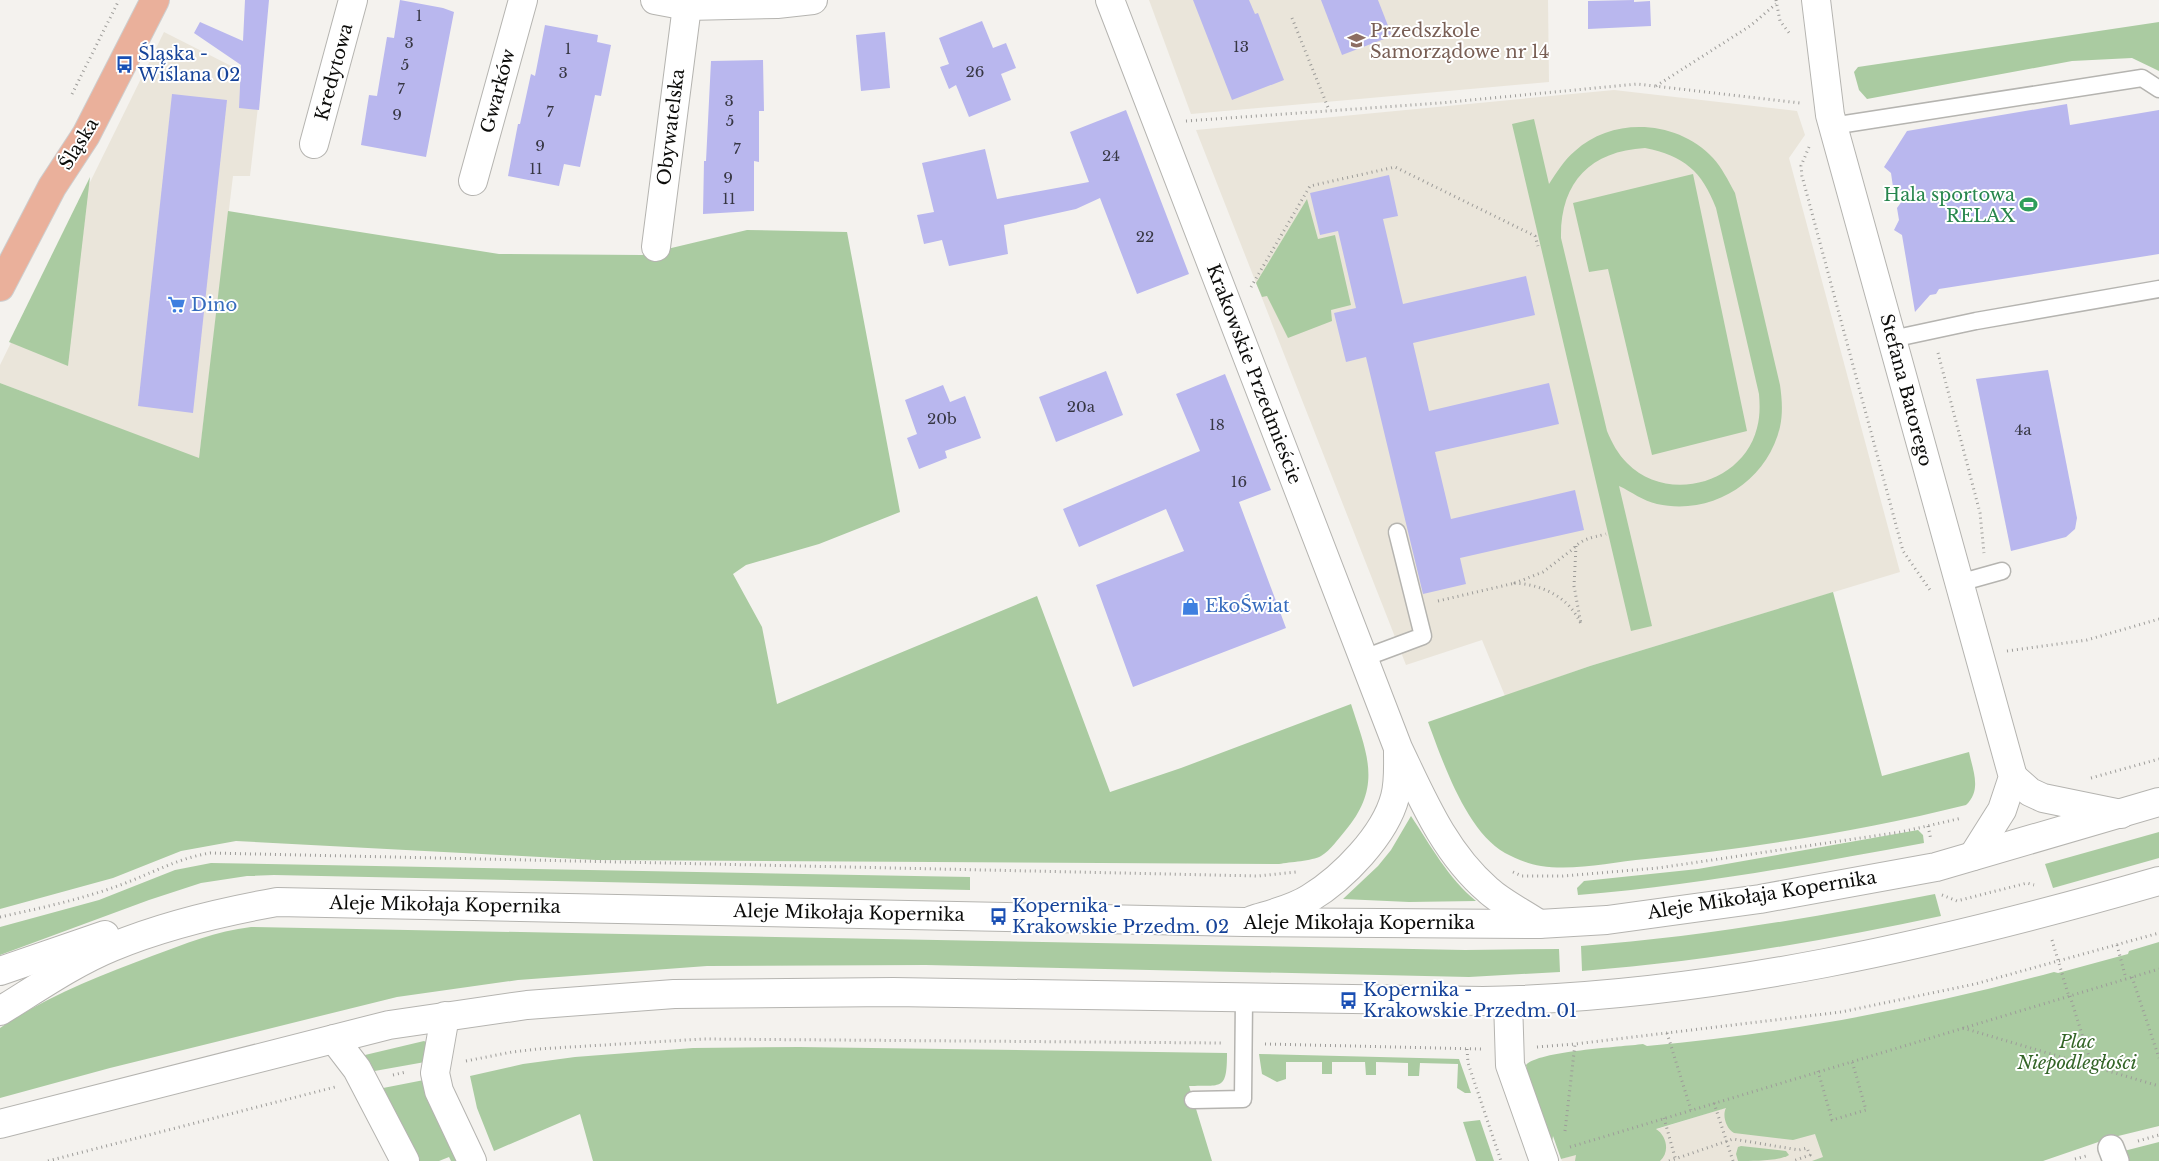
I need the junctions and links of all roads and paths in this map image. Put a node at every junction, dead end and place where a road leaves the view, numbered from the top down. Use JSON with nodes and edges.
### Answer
{"nodes":[{"id":1,"x":155,"y":0,"type":"edge"},
{"id":2,"x":353,"y":0,"type":"edge"},
{"id":3,"x":522,"y":0,"type":"edge"},
{"id":4,"x":655,"y":0,"type":"edge"},
{"id":5,"x":813,"y":0,"type":"edge"},
{"id":6,"x":1110,"y":0,"type":"edge"},
{"id":7,"x":1816,"y":0,"type":"edge"},
{"id":8,"x":724,"y":2,"type":"edge"},
{"id":9,"x":1777,"y":4,"type":"dead end"},
{"id":10,"x":687,"y":6,"type":"junction"},
{"id":11,"x":1292,"y":18,"type":"dead end"},
{"id":12,"x":1655,"y":86,"type":"junction"},
{"id":13,"x":2159,"y":89,"type":"edge"},
{"id":14,"x":1808,"y":104,"type":"dead end"},
{"id":15,"x":1329,"y":110,"type":"junction"},
{"id":16,"x":1157,"y":122,"type":"junction"},
{"id":17,"x":1823,"y":132,"type":"junction"},
{"id":18,"x":314,"y":144,"type":"dead end"},
{"id":19,"x":473,"y":181,"type":"dead end"},
{"id":20,"x":1538,"y":246,"type":"dead end"},
{"id":21,"x":656,"y":247,"type":"dead end"},
{"id":22,"x":0,"y":287,"type":"edge"},
{"id":23,"x":2159,"y":289,"type":"edge"},
{"id":24,"x":1249,"y":290,"type":"dead end"},
{"id":25,"x":1892,"y":339,"type":"junction"},
{"id":26,"x":1397,"y":532,"type":"dead end"},
{"id":27,"x":1606,"y":534,"type":"dead end"},
{"id":28,"x":1576,"y":546,"type":"junction"},
{"id":29,"x":2002,"y":570,"type":"dead end"},
{"id":30,"x":1515,"y":583,"type":"junction"},
{"id":31,"x":1959,"y":583,"type":"junction"},
{"id":32,"x":1931,"y":592,"type":"dead end"},
{"id":33,"x":1416,"y":606,"type":"junction"},
{"id":34,"x":2159,"y":619,"type":"edge"},
{"id":35,"x":2004,"y":651,"type":"dead end"},
{"id":36,"x":1364,"y":658,"type":"junction"},
{"id":37,"x":1398,"y":748,"type":"junction"},
{"id":38,"x":2159,"y":758,"type":"edge"},
{"id":39,"x":2013,"y":777,"type":"junction"},
{"id":40,"x":2088,"y":778,"type":"dead end"},
{"id":41,"x":2159,"y":802,"type":"edge"},
{"id":42,"x":2121,"y":814,"type":"junction"},
{"id":43,"x":1969,"y":816,"type":"dead end"},
{"id":44,"x":1928,"y":826,"type":"junction"},
{"id":45,"x":1973,"y":856,"type":"junction"},
{"id":46,"x":1936,"y":866,"type":"junction"},
{"id":47,"x":1508,"y":869,"type":"dead end"},
{"id":48,"x":1304,"y":870,"type":"dead end"},
{"id":49,"x":2159,"y":881,"type":"edge"},
{"id":50,"x":277,"y":902,"type":"junction"},
{"id":51,"x":2044,"y":914,"type":"junction"},
{"id":52,"x":0,"y":917,"type":"edge"},
{"id":53,"x":1244,"y":922,"type":"junction"},
{"id":54,"x":1539,"y":924,"type":"junction"},
{"id":55,"x":2159,"y":933,"type":"edge"},
{"id":56,"x":2117,"y":945,"type":"junction"},
{"id":57,"x":2058,"y":961,"type":"junction"},
{"id":58,"x":2159,"y":969,"type":"edge"},
{"id":59,"x":0,"y":971,"type":"edge"},
{"id":60,"x":2132,"y":977,"type":"junction"},
{"id":61,"x":2126,"y":979,"type":"junction"},
{"id":62,"x":2069,"y":996,"type":"junction"},
{"id":63,"x":1244,"y":998,"type":"junction"},
{"id":64,"x":1508,"y":1001,"type":"junction"},
{"id":65,"x":0,"y":1011,"type":"edge"},
{"id":66,"x":445,"y":1016,"type":"junction"},
{"id":67,"x":1962,"y":1028,"type":"junction"},
{"id":68,"x":1667,"y":1034,"type":"junction"},
{"id":69,"x":334,"y":1039,"type":"junction"},
{"id":70,"x":1244,"y":1044,"type":"junction"},
{"id":71,"x":1575,"y":1044,"type":"junction"},
{"id":72,"x":1467,"y":1049,"type":"junction"},
{"id":73,"x":1509,"y":1049,"type":"junction"},
{"id":74,"x":2159,"y":1058,"type":"edge"},
{"id":75,"x":1852,"y":1061,"type":"junction"},
{"id":76,"x":435,"y":1066,"type":"junction"},
{"id":77,"x":2092,"y":1067,"type":"junction"},
{"id":78,"x":1818,"y":1071,"type":"junction"},
{"id":79,"x":362,"y":1080,"type":"junction"},
{"id":80,"x":2159,"y":1086,"type":"edge"},
{"id":81,"x":1193,"y":1100,"type":"dead end"},
{"id":82,"x":1714,"y":1103,"type":"junction"},
{"id":83,"x":1690,"y":1110,"type":"junction"},
{"id":84,"x":1664,"y":1118,"type":"junction"},
{"id":85,"x":0,"y":1124,"type":"edge"},
{"id":86,"x":1564,"y":1140,"type":"dead end"},
{"id":87,"x":1727,"y":1142,"type":"junction"},
{"id":88,"x":1553,"y":1155,"type":"edge"},
{"id":89,"x":1676,"y":1160,"type":"edge"},
{"id":90,"x":48,"y":1161,"type":"edge"},
{"id":91,"x":404,"y":1161,"type":"edge"},
{"id":92,"x":472,"y":1161,"type":"edge"},
{"id":93,"x":1501,"y":1161,"type":"edge"},
{"id":94,"x":1669,"y":1161,"type":"edge"},
{"id":95,"x":1733,"y":1161,"type":"edge"},
{"id":96,"x":1793,"y":1161,"type":"edge"}],
"edges":[{"from":1,"to":22,"type":"main road","name":"Śląska"},
{"from":2,"to":18,"type":"main road","name":"Kredytowa"},
{"from":3,"to":19,"type":"main road","name":"Gwarków"},
{"from":4,"to":10,"type":"main road"},
{"from":5,"to":8,"type":"main road"},
{"from":6,"to":16,"type":"main road","name":"Krakowskie Przedmieście"},
{"from":7,"to":17,"type":"main road","name":"Stefana Batorego"},
{"from":8,"to":10,"type":"main road"},
{"from":9,"to":12,"type":"path"},
{"from":10,"to":21,"type":"main road","name":"Obywatelska"},
{"from":11,"to":15,"type":"path"},
{"from":12,"to":14,"type":"path"},
{"from":12,"to":15,"type":"path"},
{"from":13,"to":17,"type":"lane"},
{"from":15,"to":16,"type":"path"},
{"from":16,"to":36,"type":"main road","name":"Krakowskie Przedmieście"},
{"from":17,"to":25,"type":"main road","name":"Stefana Batorego"},
{"from":17,"to":32,"type":"path"},
{"from":20,"to":24,"type":"path"},
{"from":23,"to":25,"type":"lane"},
{"from":25,"to":31,"type":"main road","name":"Stefana Batorego"},
{"from":26,"to":33,"type":"lane"},
{"from":27,"to":28,"type":"path"},
{"from":28,"to":30,"type":"path"},
{"from":28,"to":30,"type":"path"},
{"from":29,"to":31,"type":"lane"},
{"from":30,"to":33,"type":"path"},
{"from":31,"to":39,"type":"main road","name":"Stefana Batorego"},
{"from":33,"to":36,"type":"lane"},
{"from":34,"to":35,"type":"path"},
{"from":36,"to":37,"type":"main road","name":"Krakowskie Przedmieście"},
{"from":37,"to":53,"type":"main road","name":"Krakowskie Przedmieście"},
{"from":37,"to":54,"type":"main road","name":"Krakowskie Przedmieście"},
{"from":38,"to":40,"type":"path"},
{"from":39,"to":42,"type":"main road"},
{"from":39,"to":45,"type":"main road"},
{"from":41,"to":42,"type":"main road","name":"Aleje Mikołaja Kopernika"},
{"from":42,"to":45,"type":"main road","name":"Aleje Mikołaja Kopernika"},
{"from":43,"to":44,"type":"path"},
{"from":44,"to":46,"type":"path"},
{"from":44,"to":47,"type":"path"},
{"from":45,"to":46,"type":"main road","name":"Aleje Mikołaja Kopernika"},
{"from":46,"to":51,"type":"path"},
{"from":46,"to":54,"type":"main road","name":"Aleje Mikołaja Kopernika"},
{"from":48,"to":52,"type":"path"},
{"from":49,"to":51,"type":"main road"},
{"from":50,"to":53,"type":"main road","name":"Aleje Mikołaja Kopernika"},
{"from":50,"to":59,"type":"main road"},
{"from":50,"to":65,"type":"main road","name":"Aleje Mikołaja Kopernika"},
{"from":51,"to":57,"type":"path"},
{"from":51,"to":64,"type":"main road"},
{"from":53,"to":54,"type":"main road","name":"Aleje Mikołaja Kopernika"},
{"from":55,"to":56,"type":"path"},
{"from":56,"to":57,"type":"path"},
{"from":56,"to":61,"type":"path"},
{"from":57,"to":62,"type":"path"},
{"from":57,"to":68,"type":"path"},
{"from":58,"to":60,"type":"path"},
{"from":60,"to":61,"type":"path"},
{"from":60,"to":74,"type":"path"},
{"from":61,"to":62,"type":"path"},
{"from":62,"to":67,"type":"path"},
{"from":62,"to":77,"type":"path"},
{"from":63,"to":64,"type":"main road"},
{"from":63,"to":66,"type":"main road"},
{"from":63,"to":70,"type":"lane"},
{"from":64,"to":73,"type":"main road"},
{"from":66,"to":69,"type":"main road"},
{"from":66,"to":76,"type":"main road"},
{"from":67,"to":75,"type":"path"},
{"from":67,"to":77,"type":"path"},
{"from":68,"to":71,"type":"path"},
{"from":68,"to":83,"type":"path"},
{"from":69,"to":79,"type":"main road"},
{"from":69,"to":85,"type":"main road"},
{"from":70,"to":72,"type":"path"},
{"from":70,"to":76,"type":"path"},
{"from":70,"to":81,"type":"lane"},
{"from":71,"to":73,"type":"path"},
{"from":71,"to":86,"type":"path"},
{"from":72,"to":73,"type":"path"},
{"from":72,"to":93,"type":"path"},
{"from":73,"to":88,"type":"main road"},
{"from":75,"to":78,"type":"path"},
{"from":75,"to":78,"type":"path"},
{"from":76,"to":79,"type":"path"},
{"from":76,"to":92,"type":"main road"},
{"from":77,"to":80,"type":"path"},
{"from":78,"to":82,"type":"path"},
{"from":79,"to":90,"type":"path"},
{"from":79,"to":91,"type":"main road"},
{"from":82,"to":83,"type":"path"},
{"from":82,"to":87,"type":"path"},
{"from":83,"to":84,"type":"path"},
{"from":84,"to":88,"type":"path"},
{"from":84,"to":89,"type":"path"},
{"from":87,"to":89,"type":"path"},
{"from":87,"to":95,"type":"path"},
{"from":87,"to":96,"type":"path"},
{"from":89,"to":94,"type":"path"}]}
